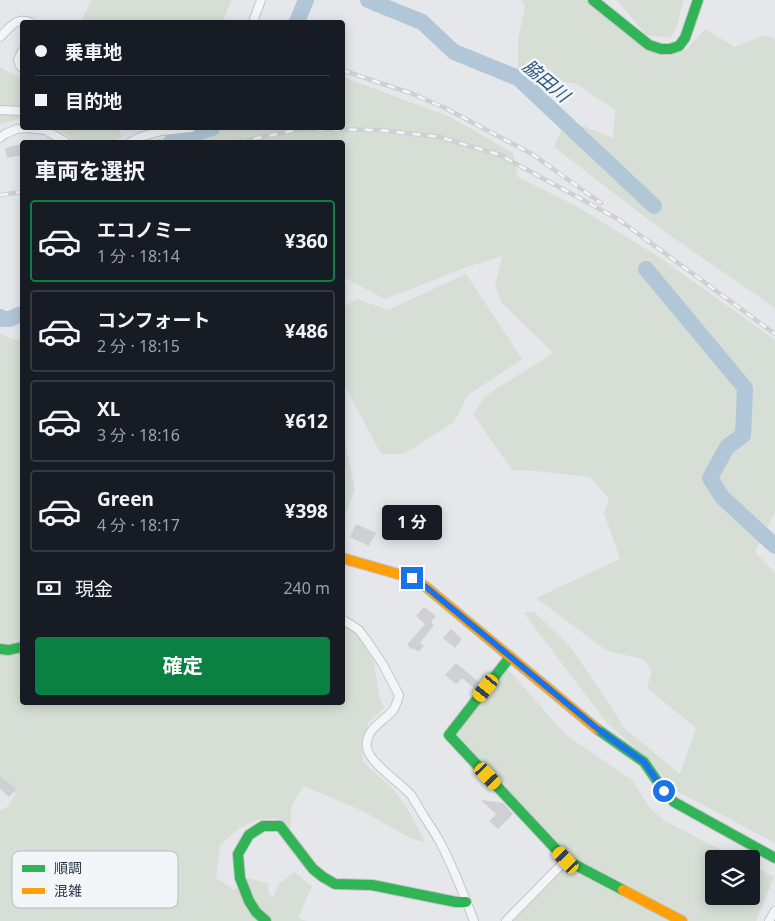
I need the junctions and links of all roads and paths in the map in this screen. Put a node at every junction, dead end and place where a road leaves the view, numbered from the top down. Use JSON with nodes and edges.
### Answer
{"nodes":[{"id":1,"x":261,"y":0,"type":"edge"},
{"id":2,"x":593,"y":0,"type":"edge"},
{"id":3,"x":698,"y":0,"type":"edge"},
{"id":4,"x":254,"y":20,"type":"edge"},
{"id":5,"x":20,"y":21,"type":"edge"},
{"id":6,"x":0,"y":37,"type":"edge"},
{"id":7,"x":0,"y":110,"type":"edge"},
{"id":8,"x":20,"y":111,"type":"edge"},
{"id":9,"x":20,"y":129,"type":"edge"},
{"id":10,"x":45,"y":130,"type":"edge"},
{"id":11,"x":171,"y":130,"type":"edge"},
{"id":12,"x":0,"y":138,"type":"edge"},
{"id":13,"x":62,"y":140,"type":"edge"},
{"id":14,"x":135,"y":140,"type":"edge"},
{"id":15,"x":345,"y":559,"type":"edge"},
{"id":16,"x":345,"y":621,"type":"edge"},
{"id":17,"x":20,"y":647,"type":"edge"},
{"id":18,"x":0,"y":649,"type":"edge"},
{"id":19,"x":510,"y":657,"type":"junction"},
{"id":20,"x":775,"y":858,"type":"edge"},
{"id":21,"x":566,"y":860,"type":"junction"},
{"id":22,"x":466,"y":902,"type":"junction"},
{"id":23,"x":775,"y":910,"type":"edge"},
{"id":24,"x":511,"y":920,"type":"edge"},
{"id":25,"x":266,"y":921,"type":"edge"},
{"id":26,"x":474,"y":921,"type":"edge"},
{"id":27,"x":682,"y":921,"type":"edge"},
{"id":28,"x":769,"y":921,"type":"edge"}],
"edges":[{"from":1,"to":4,"type":"street"},
{"from":2,"to":3,"type":"street"},
{"from":5,"to":6,"type":"street"},
{"from":7,"to":8,"type":"street"},
{"from":9,"to":12,"type":"street"},
{"from":10,"to":13,"type":"street"},
{"from":11,"to":14,"type":"street"},
{"from":15,"to":19,"type":"street"},
{"from":16,"to":22,"type":"street"},
{"from":17,"to":18,"type":"street"},
{"from":19,"to":20,"type":"street"},
{"from":19,"to":21,"type":"street"},
{"from":21,"to":24,"type":"street"},
{"from":21,"to":27,"type":"street"},
{"from":22,"to":25,"type":"street"},
{"from":22,"to":26,"type":"street"},
{"from":23,"to":28,"type":"street"}]}
